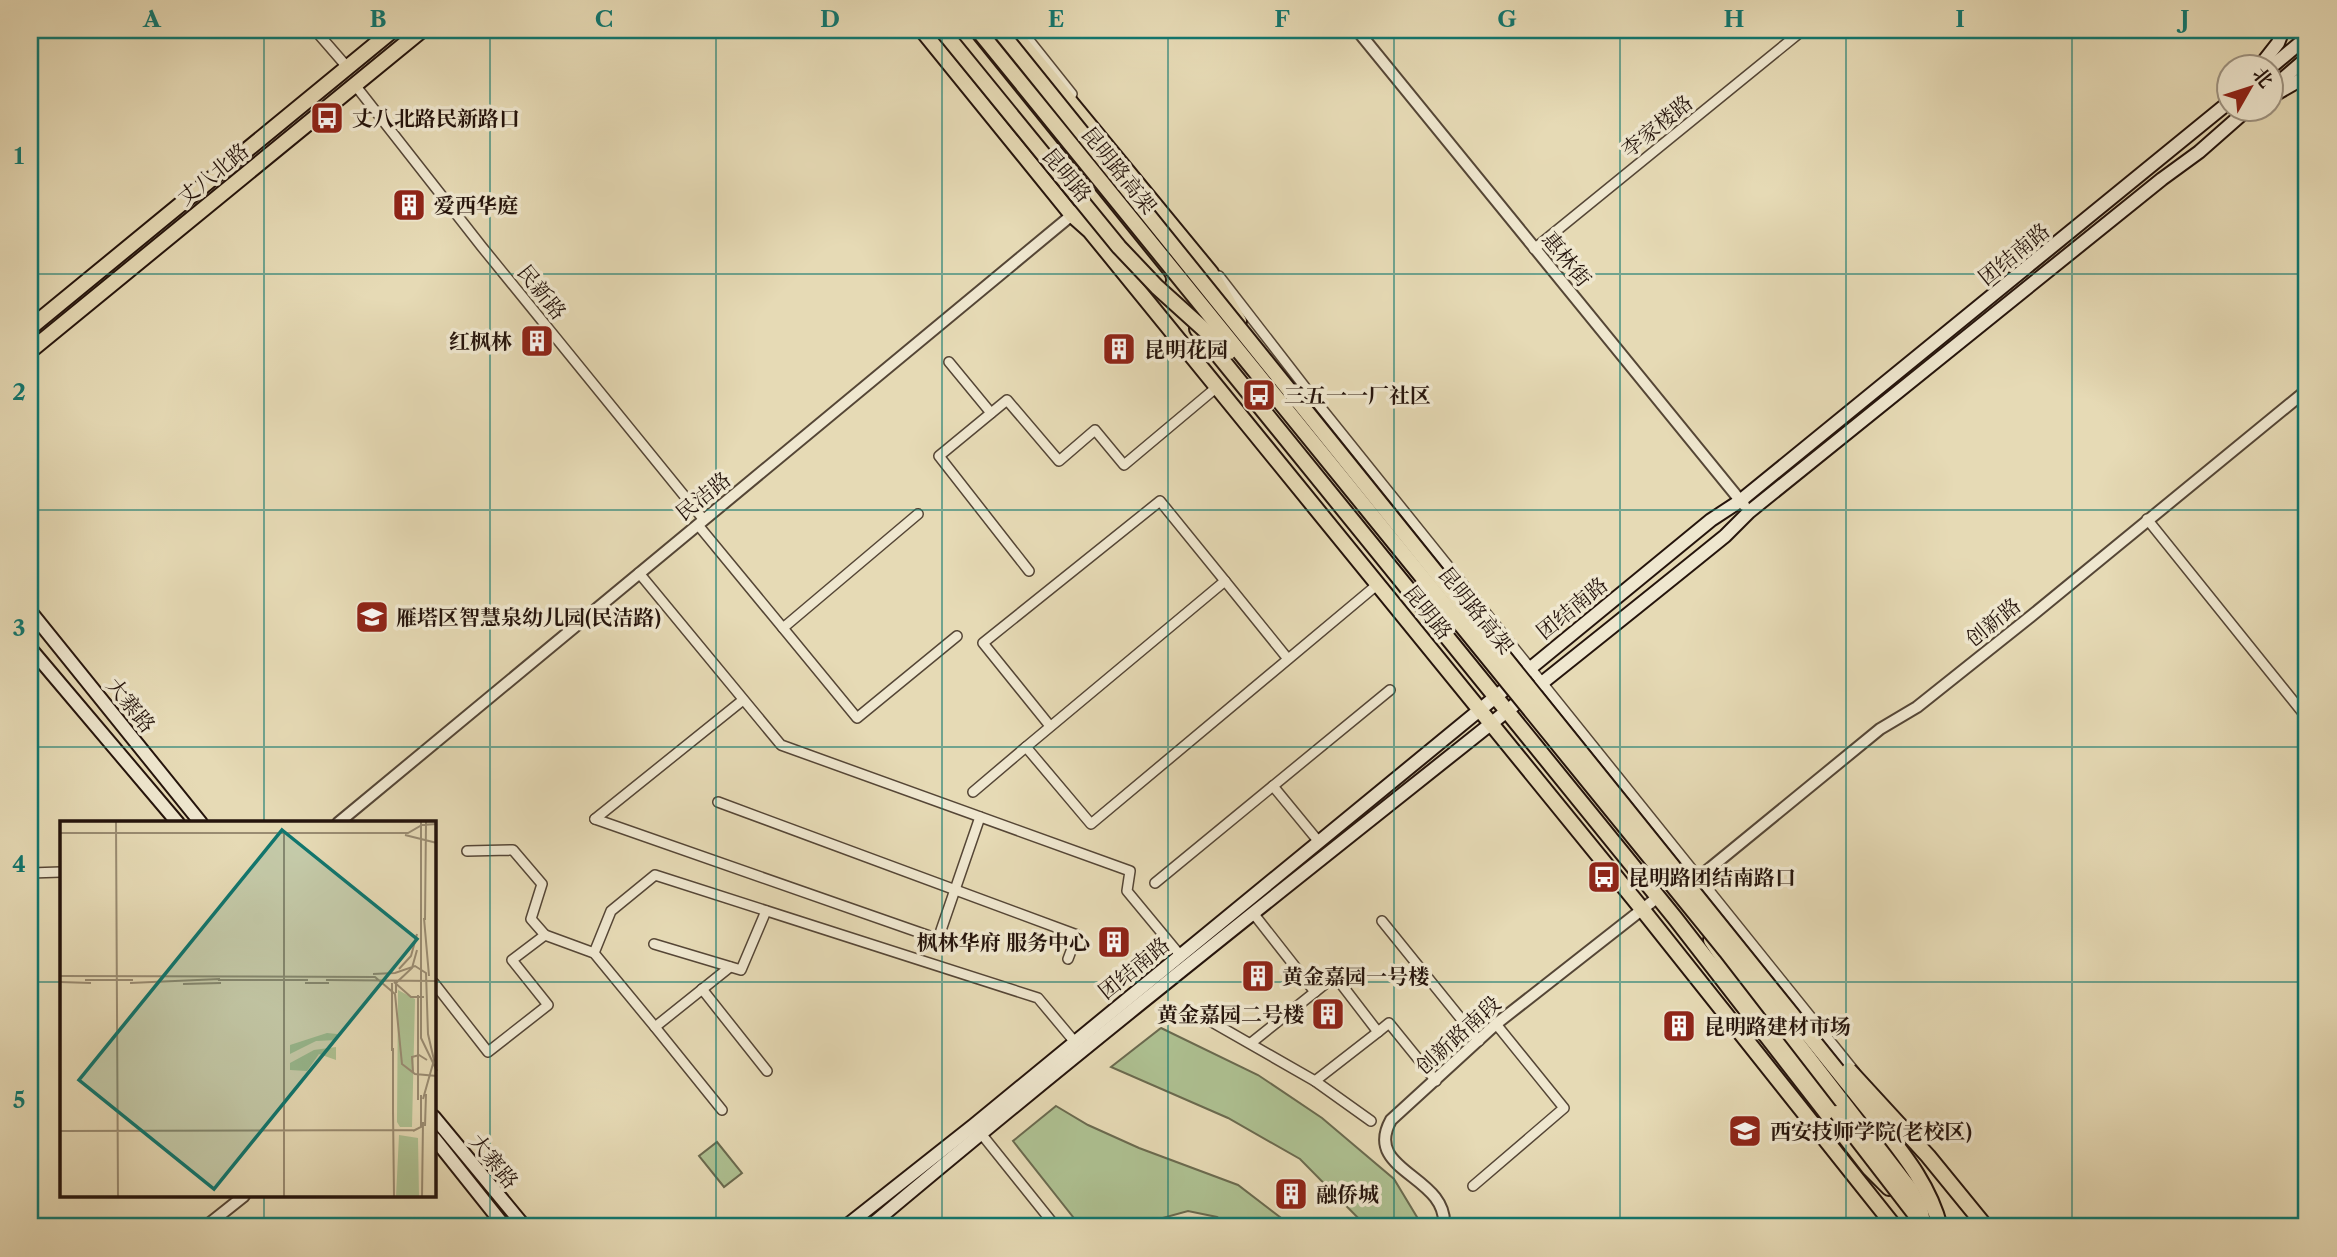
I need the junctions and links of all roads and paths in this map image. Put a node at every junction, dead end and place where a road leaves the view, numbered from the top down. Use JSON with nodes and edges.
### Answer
{"nodes":[{"id":1,"x":315,"y":30,"type":"edge"},
{"id":2,"x":393,"y":30,"type":"edge"},
{"id":3,"x":422,"y":30,"type":"edge"},
{"id":4,"x":922,"y":30,"type":"edge"},
{"id":5,"x":942,"y":30,"type":"edge"},
{"id":6,"x":956,"y":30,"type":"edge"},
{"id":7,"x":978,"y":30,"type":"edge"},
{"id":8,"x":1000,"y":30,"type":"edge"},
{"id":9,"x":1010,"y":30,"type":"edge"},
{"id":10,"x":1021,"y":30,"type":"edge"},
{"id":11,"x":1357,"y":30,"type":"edge"},
{"id":12,"x":1803,"y":30,"type":"edge"},
{"id":13,"x":2283,"y":30,"type":"edge"},
{"id":14,"x":2307,"y":37,"type":"edge"},
{"id":15,"x":2271,"y":52,"type":"edge"},
{"id":16,"x":975,"y":53,"type":"junction"},
{"id":17,"x":2284,"y":56,"type":"edge"},
{"id":18,"x":2307,"y":58,"type":"edge"},
{"id":19,"x":348,"y":68,"type":"junction"},
{"id":20,"x":2307,"y":76,"type":"edge"},
{"id":21,"x":2284,"y":78,"type":"edge"},
{"id":22,"x":355,"y":85,"type":"junction"},
{"id":23,"x":2284,"y":89,"type":"edge"},
{"id":24,"x":2214,"y":114,"type":"edge"},
{"id":25,"x":2234,"y":122,"type":"edge"},
{"id":26,"x":1093,"y":199,"type":"junction"},
{"id":27,"x":1072,"y":215,"type":"junction"},
{"id":28,"x":1534,"y":249,"type":"junction"},
{"id":29,"x":30,"y":328,"type":"edge"},
{"id":30,"x":1252,"y":343,"type":"junction"},
{"id":31,"x":30,"y":351,"type":"edge"},
{"id":32,"x":949,"y":362,"type":"dead end"},
{"id":33,"x":1264,"y":384,"type":"junction"},
{"id":34,"x":1217,"y":387,"type":"junction"},
{"id":35,"x":2307,"y":390,"type":"edge"},
{"id":36,"x":991,"y":414,"type":"junction"},
{"id":37,"x":1740,"y":501,"type":"junction"},
{"id":38,"x":1749,"y":512,"type":"junction"},
{"id":39,"x":918,"y":514,"type":"dead end"},
{"id":40,"x":2147,"y":519,"type":"junction"},
{"id":41,"x":701,"y":522,"type":"junction"},
{"id":42,"x":1029,"y":571,"type":"dead end"},
{"id":43,"x":639,"y":573,"type":"junction"},
{"id":44,"x":1225,"y":581,"type":"junction"},
{"id":45,"x":1378,"y":584,"type":"junction"},
{"id":46,"x":30,"y":611,"type":"edge"},
{"id":47,"x":783,"y":628,"type":"junction"},
{"id":48,"x":957,"y":636,"type":"dead end"},
{"id":49,"x":30,"y":648,"type":"edge"},
{"id":50,"x":1288,"y":659,"type":"junction"},
{"id":51,"x":1530,"y":667,"type":"junction"},
{"id":52,"x":1543,"y":684,"type":"junction"},
{"id":53,"x":1390,"y":690,"type":"dead end"},
{"id":54,"x":1494,"y":697,"type":"junction"},
{"id":55,"x":743,"y":699,"type":"junction"},
{"id":56,"x":1480,"y":710,"type":"junction"},
{"id":57,"x":1507,"y":713,"type":"junction"},
{"id":58,"x":2307,"y":718,"type":"edge"},
{"id":59,"x":1492,"y":724,"type":"junction"},
{"id":60,"x":1050,"y":726,"type":"junction"},
{"id":61,"x":1026,"y":747,"type":"junction"},
{"id":62,"x":1273,"y":786,"type":"junction"},
{"id":63,"x":972,"y":792,"type":"dead end"},
{"id":64,"x":719,"y":802,"type":"dead end"},
{"id":65,"x":979,"y":817,"type":"junction"},
{"id":66,"x":176,"y":821,"type":"edge"},
{"id":67,"x":199,"y":821,"type":"edge"},
{"id":68,"x":340,"y":821,"type":"edge"},
{"id":69,"x":1320,"y":842,"type":"junction"},
{"id":70,"x":467,"y":851,"type":"dead end"},
{"id":71,"x":60,"y":872,"type":"edge"},
{"id":72,"x":30,"y":873,"type":"edge"},
{"id":73,"x":1698,"y":878,"type":"junction"},
{"id":74,"x":1155,"y":883,"type":"dead end"},
{"id":75,"x":955,"y":891,"type":"junction"},
{"id":76,"x":1658,"y":897,"type":"junction"},
{"id":77,"x":1642,"y":909,"type":"junction"},
{"id":78,"x":766,"y":911,"type":"junction"},
{"id":79,"x":1253,"y":913,"type":"junction"},
{"id":80,"x":1382,"y":921,"type":"dead end"},
{"id":81,"x":545,"y":935,"type":"junction"},
{"id":82,"x":654,"y":944,"type":"dead end"},
{"id":83,"x":594,"y":953,"type":"junction"},
{"id":84,"x":1180,"y":955,"type":"junction"},
{"id":85,"x":1068,"y":959,"type":"dead end"},
{"id":86,"x":730,"y":967,"type":"junction"},
{"id":87,"x":1766,"y":980,"type":"junction"},
{"id":88,"x":436,"y":986,"type":"edge"},
{"id":89,"x":702,"y":989,"type":"junction"},
{"id":90,"x":1315,"y":992,"type":"junction"},
{"id":91,"x":1205,"y":1018,"type":"dead end"},
{"id":92,"x":1496,"y":1024,"type":"junction"},
{"id":93,"x":655,"y":1027,"type":"junction"},
{"id":94,"x":1378,"y":1032,"type":"junction"},
{"id":95,"x":1074,"y":1041,"type":"junction"},
{"id":96,"x":1479,"y":1041,"type":"junction"},
{"id":97,"x":1251,"y":1043,"type":"junction"},
{"id":98,"x":767,"y":1070,"type":"dead end"},
{"id":99,"x":1315,"y":1081,"type":"junction"},
{"id":100,"x":1436,"y":1081,"type":"junction"},
{"id":101,"x":722,"y":1110,"type":"dead end"},
{"id":102,"x":436,"y":1119,"type":"edge"},
{"id":103,"x":1371,"y":1121,"type":"dead end"},
{"id":104,"x":977,"y":1129,"type":"junction"},
{"id":105,"x":1906,"y":1135,"type":"junction"},
{"id":106,"x":436,"y":1141,"type":"edge"},
{"id":107,"x":1869,"y":1168,"type":"junction"},
{"id":108,"x":1473,"y":1186,"type":"dead end"},
{"id":109,"x":241,"y":1198,"type":"edge"},
{"id":110,"x":205,"y":1227,"type":"edge"},
{"id":111,"x":505,"y":1227,"type":"edge"},
{"id":112,"x":525,"y":1227,"type":"edge"},
{"id":113,"x":845,"y":1227,"type":"edge"},
{"id":114,"x":869,"y":1227,"type":"edge"},
{"id":115,"x":1056,"y":1227,"type":"edge"},
{"id":116,"x":1174,"y":1227,"type":"edge"},
{"id":117,"x":1208,"y":1227,"type":"edge"},
{"id":118,"x":1444,"y":1227,"type":"edge"},
{"id":119,"x":1895,"y":1227,"type":"edge"},
{"id":120,"x":1925,"y":1227,"type":"edge"},
{"id":121,"x":1940,"y":1227,"type":"edge"},
{"id":122,"x":1984,"y":1227,"type":"edge"}],
"edges":[{"from":1,"to":19,"type":"street"},
{"from":2,"to":19,"type":"main road","name":"丈八北路"},
{"from":3,"to":22,"type":"main road","name":"丈八北路"},
{"from":4,"to":27,"type":"main road","name":"昆明路"},
{"from":5,"to":33,"type":"main road","bridge":true},
{"from":6,"to":16,"type":"main road","name":"昆明路"},
{"from":7,"to":33,"type":"main road","name":"昆明路高架","bridge":true},
{"from":8,"to":16,"type":"street"},
{"from":8,"to":30,"type":"main road","name":"昆明路高架","bridge":true},
{"from":9,"to":30,"type":"main road","bridge":true},
{"from":10,"to":51,"type":"street"},
{"from":11,"to":28,"type":"street","name":"惠林街"},
{"from":12,"to":28,"type":"street","name":"李家楼路"},
{"from":13,"to":15,"type":"main road"},
{"from":14,"to":17,"type":"main road"},
{"from":16,"to":26,"type":"main road","name":"昆明路"},
{"from":18,"to":21,"type":"main road"},
{"from":19,"to":29,"type":"main road","name":"丈八北路"},
{"from":20,"to":23,"type":"main road"},
{"from":22,"to":31,"type":"main road","name":"丈八北路"},
{"from":22,"to":41,"type":"street","name":"民新路"},
{"from":24,"to":37,"type":"main road","name":"团结南路"},
{"from":25,"to":38,"type":"main road","name":"团结南路"},
{"from":26,"to":27,"type":"street","name":"民洁路"},
{"from":26,"to":54,"type":"main road","name":"昆明路"},
{"from":27,"to":34,"type":"main road","name":"昆明路"},
{"from":27,"to":41,"type":"street","name":"民洁路"},
{"from":28,"to":37,"type":"street","name":"惠林街"},
{"from":30,"to":87,"type":"main road","name":"昆明路高架","bridge":true},
{"from":32,"to":36,"type":"street"},
{"from":33,"to":120,"type":"main road","name":"昆明路高架","bridge":true},
{"from":34,"to":36,"type":"street"},
{"from":34,"to":45,"type":"main road","name":"昆明路"},
{"from":35,"to":40,"type":"street","name":"创新路"},
{"from":36,"to":42,"type":"street"},
{"from":37,"to":38,"type":"street","name":"惠林街"},
{"from":37,"to":51,"type":"main road","name":"团结南路"},
{"from":38,"to":52,"type":"main road","name":"团结南路"},
{"from":39,"to":47,"type":"street"},
{"from":40,"to":58,"type":"street"},
{"from":40,"to":73,"type":"street","name":"创新路"},
{"from":41,"to":43,"type":"street","name":"民洁路"},
{"from":41,"to":47,"type":"street","name":"民新路"},
{"from":43,"to":55,"type":"street"},
{"from":43,"to":68,"type":"street","name":"民洁路"},
{"from":44,"to":50,"type":"street"},
{"from":44,"to":60,"type":"street"},
{"from":44,"to":60,"type":"street"},
{"from":45,"to":50,"type":"street"},
{"from":45,"to":56,"type":"main road","name":"昆明路"},
{"from":46,"to":67,"type":"main road","name":"大寨路"},
{"from":47,"to":48,"type":"street","name":"民新路"},
{"from":49,"to":66,"type":"main road","name":"大寨路"},
{"from":50,"to":61,"type":"street"},
{"from":51,"to":52,"type":"street"},
{"from":51,"to":54,"type":"main road","name":"团结南路"},
{"from":52,"to":57,"type":"main road","name":"团结南路"},
{"from":52,"to":73,"type":"street"},
{"from":53,"to":62,"type":"street"},
{"from":54,"to":56,"type":"main road","name":"团结南路"},
{"from":54,"to":57,"type":"main road","name":"昆明路"},
{"from":55,"to":65,"type":"street"},
{"from":55,"to":75,"type":"street"},
{"from":56,"to":59,"type":"main road","name":"昆明路"},
{"from":56,"to":69,"type":"main road","name":"团结南路"},
{"from":57,"to":59,"type":"main road","name":"团结南路"},
{"from":57,"to":76,"type":"main road","name":"昆明路"},
{"from":59,"to":77,"type":"main road","name":"昆明路"},
{"from":59,"to":79,"type":"main road","name":"团结南路"},
{"from":60,"to":61,"type":"street"},
{"from":61,"to":63,"type":"street"},
{"from":62,"to":69,"type":"street"},
{"from":62,"to":74,"type":"street"},
{"from":64,"to":75,"type":"street"},
{"from":65,"to":75,"type":"street"},
{"from":65,"to":84,"type":"street"},
{"from":69,"to":84,"type":"main road","name":"团结南路"},
{"from":70,"to":81,"type":"street"},
{"from":71,"to":72,"type":"street"},
{"from":73,"to":76,"type":"street"},
{"from":73,"to":105,"type":"street"},
{"from":75,"to":85,"type":"street"},
{"from":76,"to":77,"type":"street","name":"创新路南段"},
{"from":76,"to":107,"type":"main road","name":"昆明路"},
{"from":77,"to":92,"type":"street","name":"创新路南段"},
{"from":77,"to":119,"type":"main road","name":"昆明路"},
{"from":78,"to":83,"type":"street"},
{"from":78,"to":86,"type":"street"},
{"from":78,"to":95,"type":"street"},
{"from":79,"to":90,"type":"street"},
{"from":79,"to":104,"type":"main road","name":"团结南路"},
{"from":80,"to":96,"type":"street"},
{"from":81,"to":83,"type":"street"},
{"from":81,"to":88,"type":"street"},
{"from":82,"to":86,"type":"street"},
{"from":83,"to":93,"type":"street"},
{"from":84,"to":95,"type":"main road","name":"团结南路"},
{"from":86,"to":89,"type":"street"},
{"from":87,"to":121,"type":"main road","name":"昆明路高架","bridge":true},
{"from":87,"to":122,"type":"main road","bridge":true},
{"from":89,"to":93,"type":"street"},
{"from":89,"to":98,"type":"street"},
{"from":90,"to":94,"type":"street"},
{"from":90,"to":97,"type":"street"},
{"from":91,"to":97,"type":"street"},
{"from":92,"to":96,"type":"street","name":"创新路南段"},
{"from":92,"to":108,"type":"street"},
{"from":93,"to":101,"type":"street"},
{"from":94,"to":99,"type":"street"},
{"from":94,"to":100,"type":"street"},
{"from":95,"to":104,"type":"main road","name":"团结南路"},
{"from":96,"to":100,"type":"street","name":"创新路南段"},
{"from":97,"to":99,"type":"street"},
{"from":99,"to":103,"type":"street"},
{"from":100,"to":118,"type":"street","name":"创新路南段"},
{"from":102,"to":112,"type":"main road","name":"大寨路"},
{"from":104,"to":113,"type":"main road","name":"团结南路"},
{"from":104,"to":114,"type":"main road","name":"团结南路"},
{"from":104,"to":115,"type":"street"},
{"from":105,"to":107,"type":"street"},
{"from":105,"to":122,"type":"street"},
{"from":106,"to":111,"type":"main road","name":"大寨路"},
{"from":107,"to":120,"type":"main road","name":"昆明路"},
{"from":109,"to":110,"type":"street"},
{"from":116,"to":117,"type":"street"}]}
